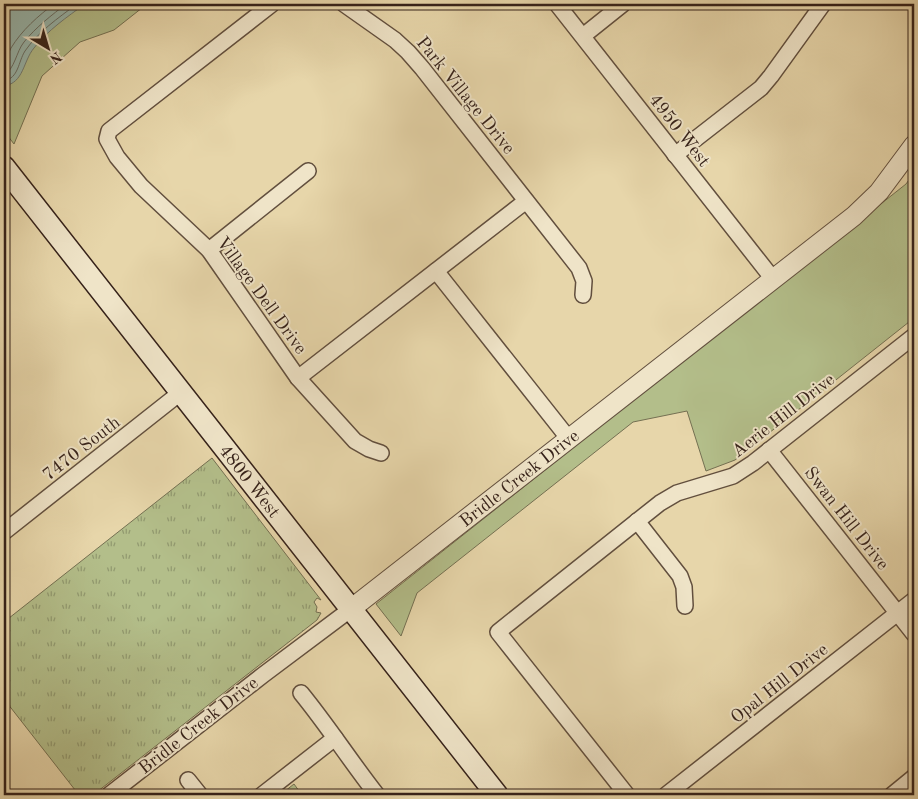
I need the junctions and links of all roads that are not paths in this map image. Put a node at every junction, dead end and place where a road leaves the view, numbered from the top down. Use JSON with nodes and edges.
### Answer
{"nodes":[{"id":1,"x":272,"y":4,"type":"edge"},
{"id":2,"x":344,"y":4,"type":"edge"},
{"id":3,"x":557,"y":4,"type":"edge"},
{"id":4,"x":623,"y":4,"type":"edge"},
{"id":5,"x":823,"y":4,"type":"edge"},
{"id":6,"x":583,"y":36,"type":"junction"},
{"id":7,"x":914,"y":145,"type":"edge"},
{"id":8,"x":675,"y":156,"type":"junction"},
{"id":9,"x":4,"y":167,"type":"edge"},
{"id":10,"x":308,"y":171,"type":"dead end"},
{"id":11,"x":526,"y":201,"type":"junction"},
{"id":12,"x":208,"y":250,"type":"junction"},
{"id":13,"x":436,"y":271,"type":"junction"},
{"id":14,"x":773,"y":279,"type":"junction"},
{"id":15,"x":583,"y":295,"type":"dead end"},
{"id":16,"x":912,"y":343,"type":"edge"},
{"id":17,"x":298,"y":378,"type":"junction"},
{"id":18,"x":180,"y":393,"type":"junction"},
{"id":19,"x":570,"y":439,"type":"junction"},
{"id":20,"x":770,"y":450,"type":"junction"},
{"id":21,"x":381,"y":453,"type":"dead end"},
{"id":22,"x":637,"y":521,"type":"junction"},
{"id":23,"x":4,"y":532,"type":"edge"},
{"id":24,"x":914,"y":600,"type":"edge"},
{"id":25,"x":685,"y":606,"type":"dead end"},
{"id":26,"x":351,"y":609,"type":"junction"},
{"id":27,"x":898,"y":613,"type":"junction"},
{"id":28,"x":914,"y":634,"type":"edge"},
{"id":29,"x":301,"y":693,"type":"dead end"},
{"id":30,"x":335,"y":738,"type":"junction"},
{"id":31,"x":914,"y":777,"type":"edge"},
{"id":32,"x":188,"y":780,"type":"dead end"},
{"id":33,"x":108,"y":795,"type":"edge"},
{"id":34,"x":200,"y":795,"type":"edge"},
{"id":35,"x":262,"y":795,"type":"edge"},
{"id":36,"x":377,"y":795,"type":"edge"},
{"id":37,"x":496,"y":795,"type":"edge"},
{"id":38,"x":627,"y":795,"type":"edge"},
{"id":39,"x":666,"y":795,"type":"edge"},
{"id":40,"x":892,"y":795,"type":"edge"}],
"edges":[{"from":1,"to":12,"type":"street","name":"Village Dell Drive"},
{"from":2,"to":11,"type":"street","name":"Park Village Drive"},
{"from":3,"to":6,"type":"street","name":"4950 West"},
{"from":4,"to":6,"type":"street"},
{"from":5,"to":8,"type":"street"},
{"from":6,"to":8,"type":"street","name":"4950 West"},
{"from":7,"to":14,"type":"street","name":"Bridle Creek Drive"},
{"from":8,"to":14,"type":"street","name":"4950 West"},
{"from":9,"to":18,"type":"main road","name":"4800 West"},
{"from":10,"to":12,"type":"street"},
{"from":11,"to":13,"type":"street","name":"Village Dell Drive"},
{"from":11,"to":15,"type":"street","name":"Park Village Drive"},
{"from":12,"to":17,"type":"street","name":"Village Dell Drive"},
{"from":13,"to":17,"type":"street","name":"Village Dell Drive"},
{"from":13,"to":19,"type":"street"},
{"from":14,"to":19,"type":"street","name":"Bridle Creek Drive"},
{"from":16,"to":20,"type":"street","name":"Aerie Hill Drive"},
{"from":17,"to":21,"type":"street"},
{"from":18,"to":23,"type":"street","name":"7470 South"},
{"from":18,"to":26,"type":"main road","name":"4800 West"},
{"from":19,"to":26,"type":"street","name":"Bridle Creek Drive"},
{"from":20,"to":22,"type":"street","name":"Aerie Hill Drive"},
{"from":20,"to":27,"type":"street","name":"Swan Hill Drive"},
{"from":22,"to":25,"type":"street"},
{"from":22,"to":38,"type":"street","name":"Aerie Hill Drive"},
{"from":24,"to":27,"type":"street","name":"Opal Hill Drive"},
{"from":26,"to":33,"type":"street","name":"Bridle Creek Drive"},
{"from":26,"to":37,"type":"main road","name":"4800 West"},
{"from":27,"to":28,"type":"street","name":"Swan Hill Drive"},
{"from":27,"to":39,"type":"street","name":"Opal Hill Drive"},
{"from":29,"to":30,"type":"street"},
{"from":30,"to":35,"type":"street"},
{"from":30,"to":36,"type":"street"},
{"from":31,"to":40,"type":"street"},
{"from":32,"to":34,"type":"street"}]}
